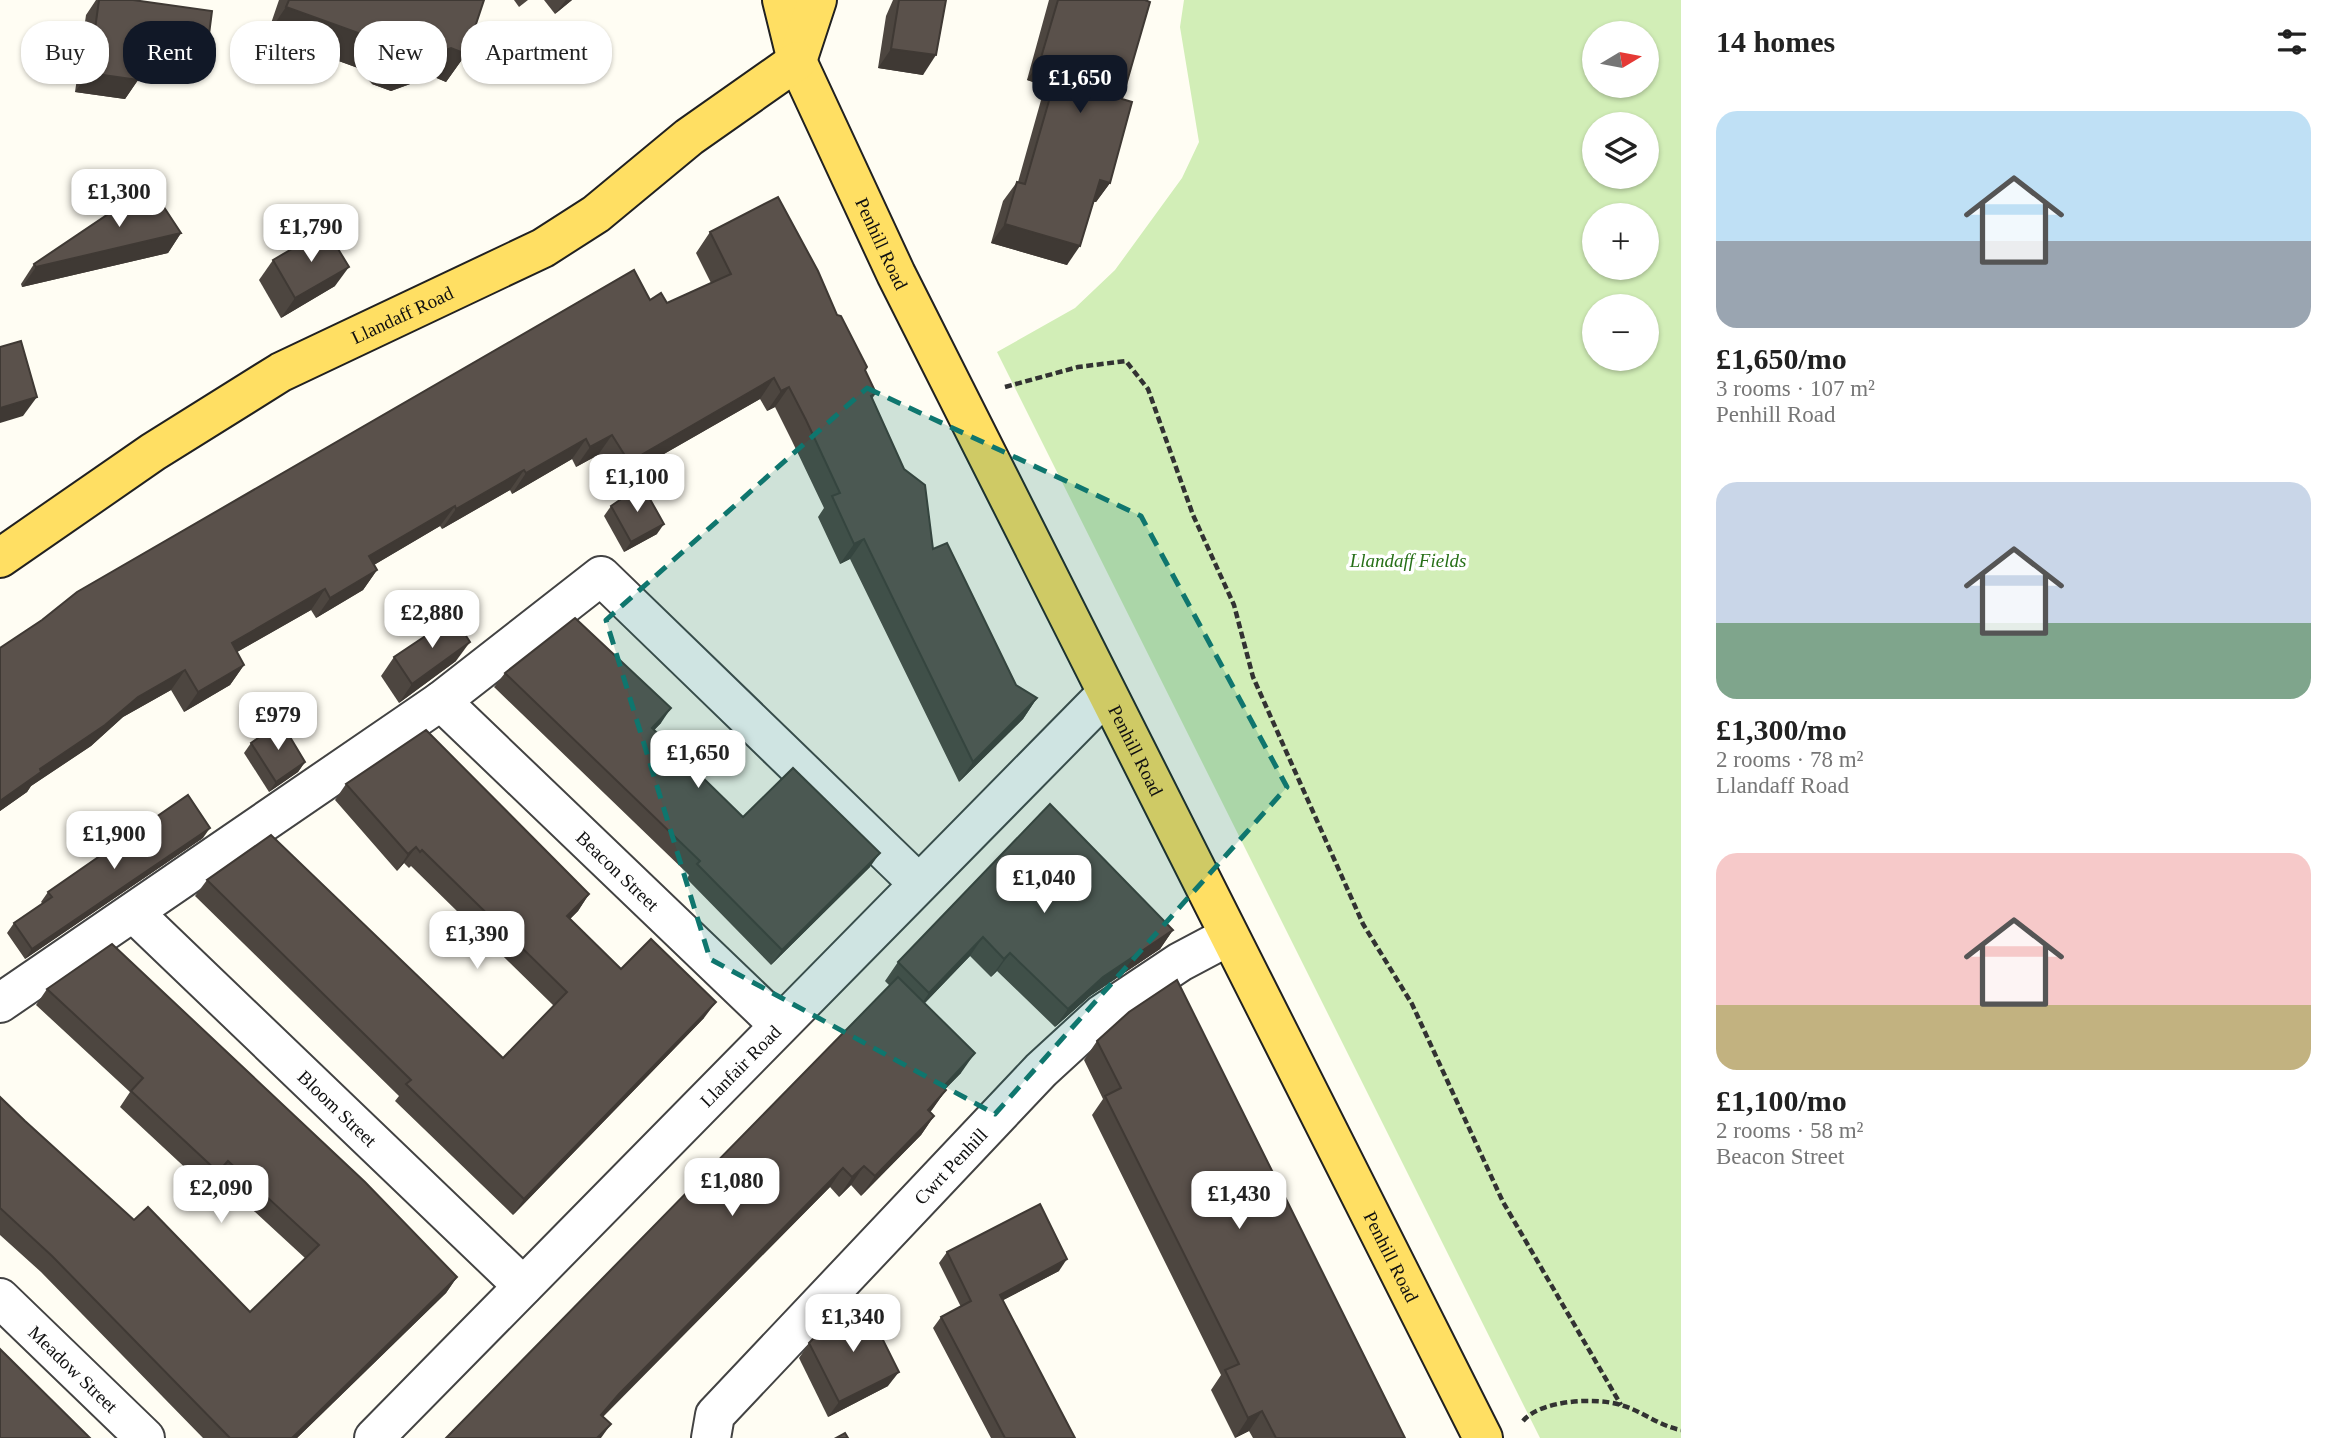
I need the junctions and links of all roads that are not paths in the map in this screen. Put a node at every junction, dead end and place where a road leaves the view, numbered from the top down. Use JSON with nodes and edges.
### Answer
{"nodes":[{"id":1,"x":782,"y":0,"type":"edge"},
{"id":2,"x":817,"y":0,"type":"edge"},
{"id":3,"x":797,"y":61,"type":"junction"},
{"id":4,"x":0,"y":558,"type":"edge"},
{"id":5,"x":1106,"y":694,"type":"junction"},
{"id":6,"x":449,"y":708,"type":"junction"},
{"id":7,"x":918,"y":883,"type":"junction"},
{"id":8,"x":144,"y":921,"type":"junction"},
{"id":9,"x":1230,"y":936,"type":"junction"},
{"id":10,"x":0,"y":1003,"type":"edge"},
{"id":11,"x":779,"y":1025,"type":"junction"},
{"id":12,"x":523,"y":1286,"type":"junction"},
{"id":13,"x":0,"y":1298,"type":"edge"},
{"id":14,"x":145,"y":1438,"type":"edge"},
{"id":15,"x":374,"y":1438,"type":"edge"},
{"id":16,"x":711,"y":1438,"type":"edge"},
{"id":17,"x":1483,"y":1438,"type":"edge"}],
"edges":[{"from":1,"to":3,"type":"main road","name":"Penhill Road"},
{"from":2,"to":3,"type":"main road"},
{"from":3,"to":4,"type":"main road","name":"Llandaff Road"},
{"from":3,"to":5,"type":"main road","name":"Penhill Road"},
{"from":5,"to":7,"type":"street","name":"Llanfair Road"},
{"from":5,"to":9,"type":"main road","name":"Penhill Road"},
{"from":6,"to":7,"type":"street"},
{"from":6,"to":8,"type":"street"},
{"from":6,"to":11,"type":"street","name":"Beacon Street"},
{"from":7,"to":11,"type":"street","name":"Llanfair Road"},
{"from":8,"to":10,"type":"street"},
{"from":8,"to":12,"type":"street","name":"Bloom Street"},
{"from":9,"to":16,"type":"street","name":"Cwrt Penhill"},
{"from":9,"to":17,"type":"main road","name":"Penhill Road"},
{"from":11,"to":12,"type":"street","name":"Llanfair Road"},
{"from":12,"to":15,"type":"street","name":"Llanfair Road"},
{"from":13,"to":14,"type":"street","name":"Meadow Street"}]}
